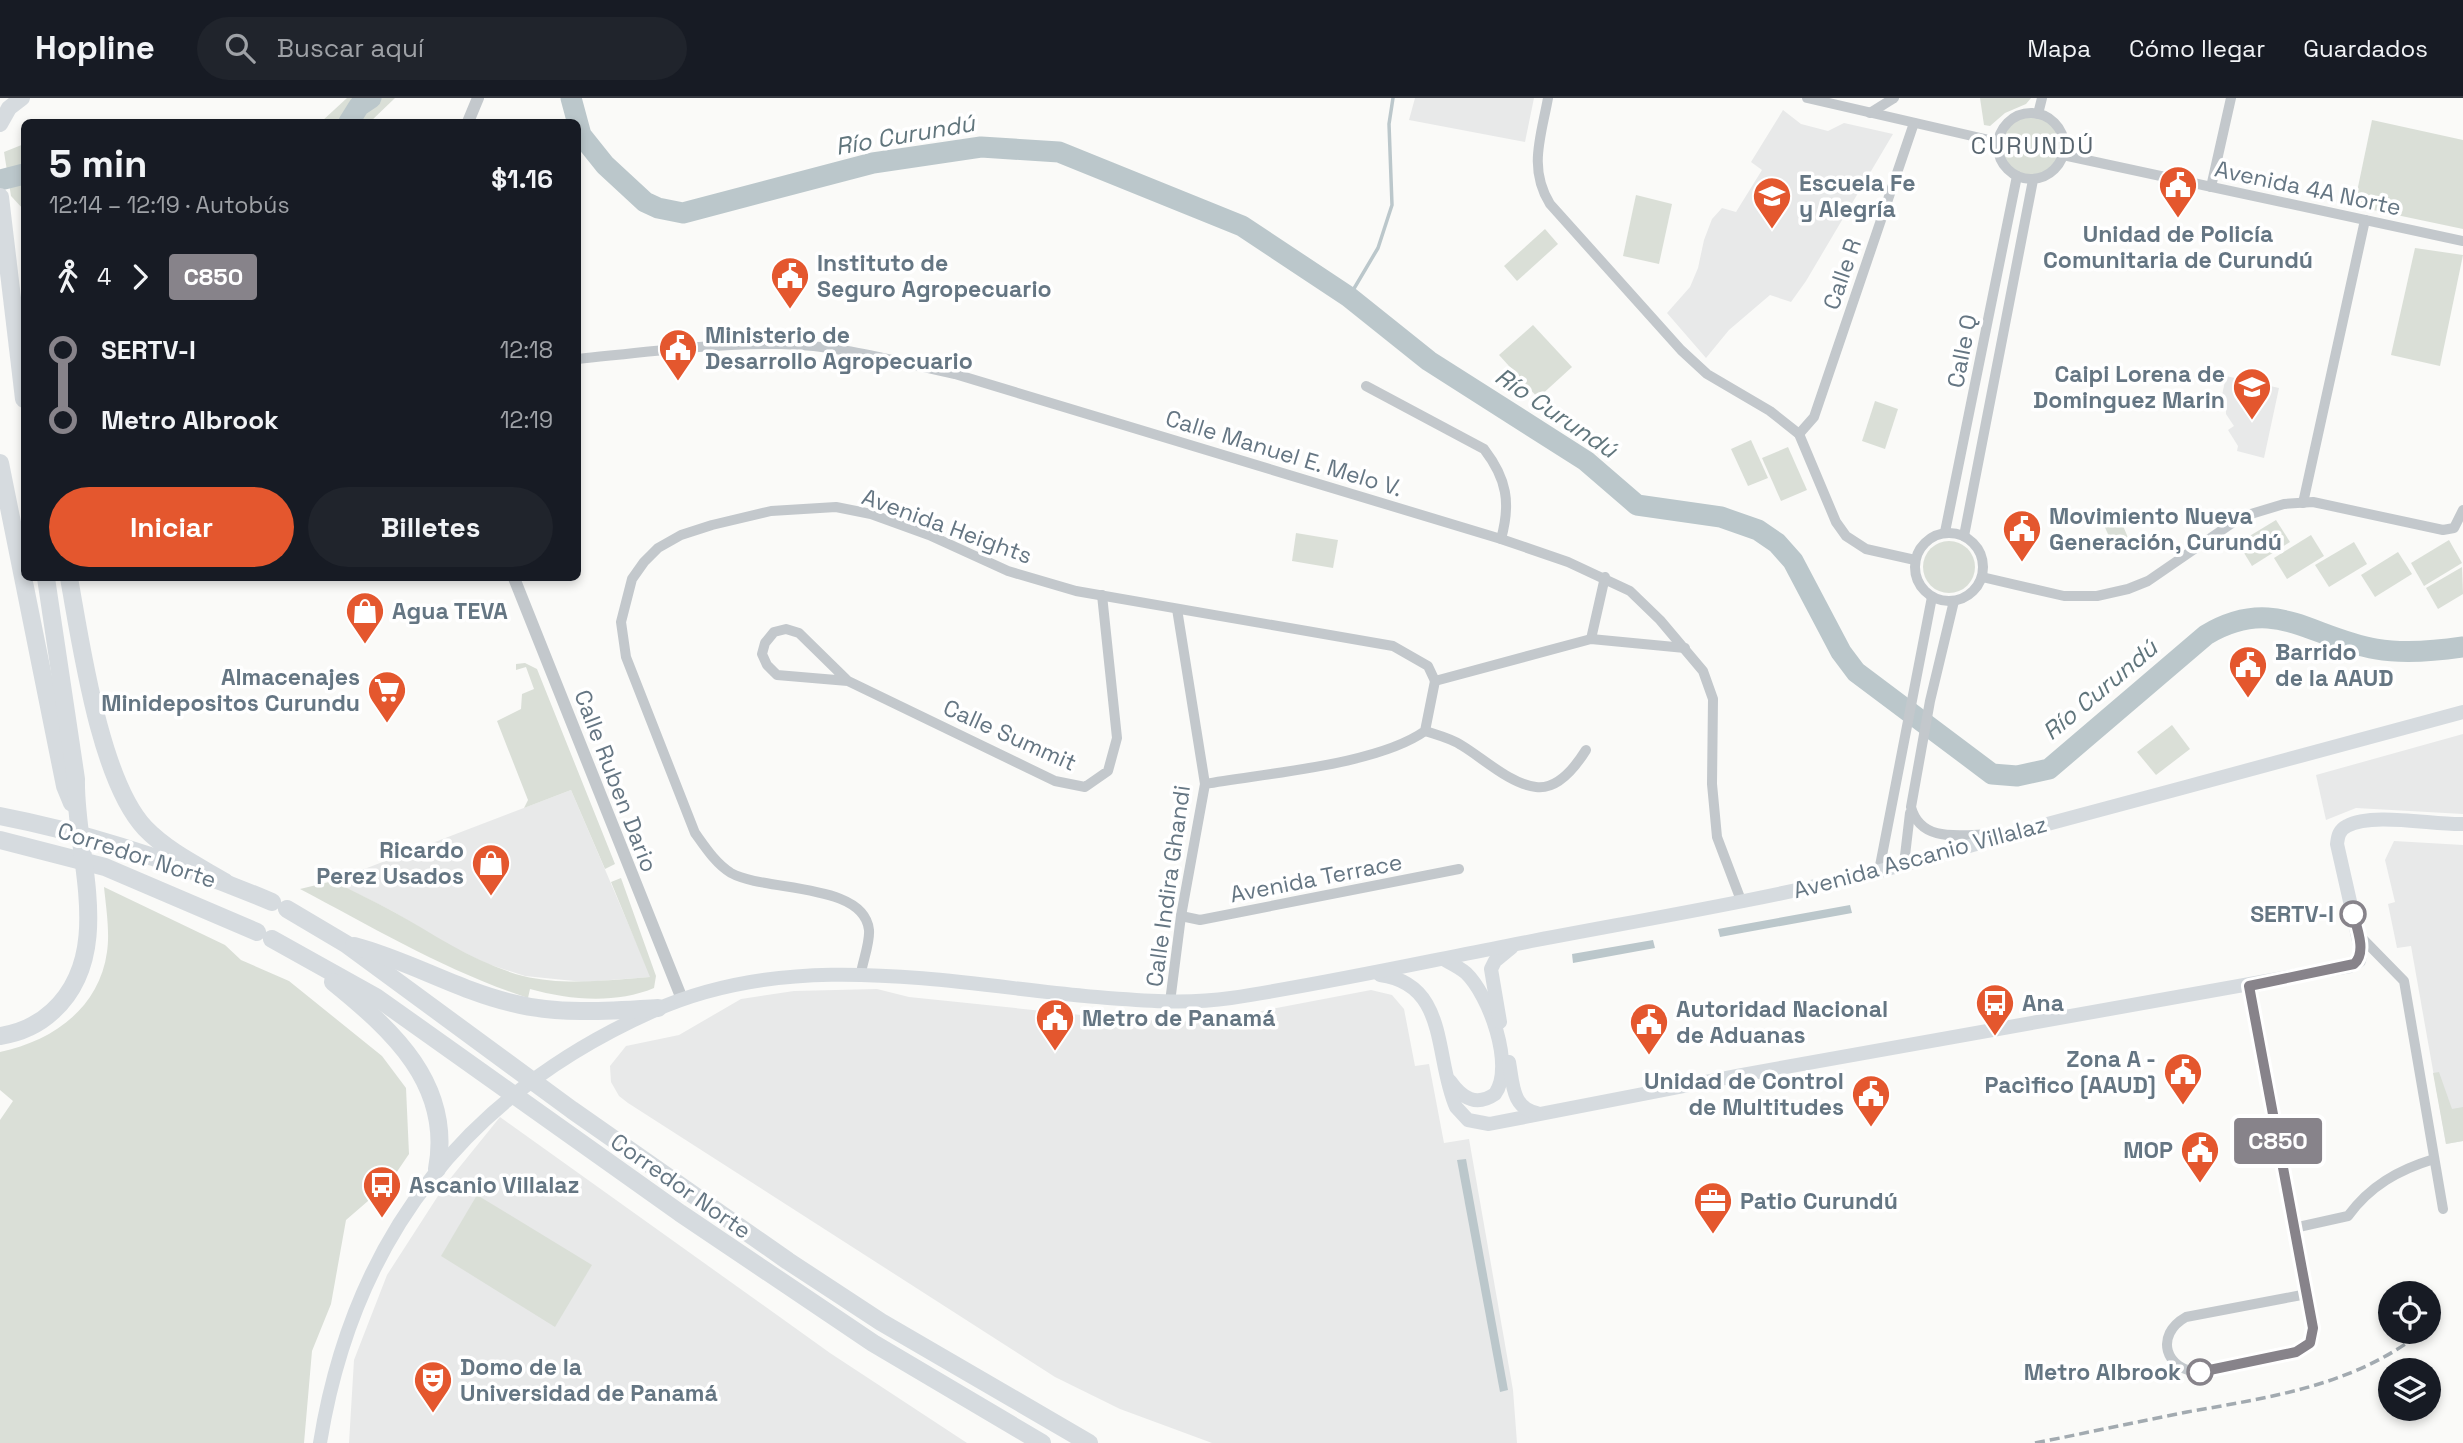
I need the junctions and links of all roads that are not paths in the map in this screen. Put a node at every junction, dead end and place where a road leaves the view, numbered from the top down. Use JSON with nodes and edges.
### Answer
{"nodes":[{"id":1,"x":22,"y":98,"type":"edge"},
{"id":2,"x":478,"y":98,"type":"edge"},
{"id":3,"x":1548,"y":98,"type":"edge"},
{"id":4,"x":1807,"y":98,"type":"edge"},
{"id":5,"x":1894,"y":98,"type":"edge"},
{"id":6,"x":2042,"y":98,"type":"edge"},
{"id":7,"x":2231,"y":98,"type":"edge"},
{"id":8,"x":1870,"y":113,"type":"junction"},
{"id":9,"x":2038,"y":114,"type":"junction"},
{"id":10,"x":469,"y":119,"type":"edge"},
{"id":11,"x":1914,"y":123,"type":"junction"},
{"id":12,"x":0,"y":124,"type":"edge"},
{"id":13,"x":1998,"y":142,"type":"junction"},
{"id":14,"x":2063,"y":155,"type":"junction"},
{"id":15,"x":2017,"y":176,"type":"junction"},
{"id":16,"x":2033,"y":180,"type":"junction"},
{"id":17,"x":2211,"y":187,"type":"junction"},
{"id":18,"x":0,"y":197,"type":"edge"},
{"id":19,"x":2365,"y":220,"type":"junction"},
{"id":20,"x":2463,"y":241,"type":"edge"},
{"id":21,"x":581,"y":359,"type":"edge"},
{"id":22,"x":21,"y":374,"type":"edge"},
{"id":23,"x":1366,"y":386,"type":"dead end"},
{"id":24,"x":1799,"y":434,"type":"junction"},
{"id":25,"x":0,"y":463,"type":"edge"},
{"id":26,"x":2303,"y":503,"type":"junction"},
{"id":27,"x":2463,"y":510,"type":"edge"},
{"id":28,"x":1945,"y":532,"type":"junction"},
{"id":29,"x":1964,"y":536,"type":"junction"},
{"id":30,"x":1501,"y":539,"type":"junction"},
{"id":31,"x":1915,"y":561,"type":"junction"},
{"id":32,"x":21,"y":567,"type":"edge"},
{"id":33,"x":1605,"y":577,"type":"junction"},
{"id":34,"x":1982,"y":577,"type":"junction"},
{"id":35,"x":24,"y":581,"type":"edge"},
{"id":36,"x":46,"y":581,"type":"edge"},
{"id":37,"x":70,"y":581,"type":"edge"},
{"id":38,"x":514,"y":581,"type":"edge"},
{"id":39,"x":1102,"y":595,"type":"junction"},
{"id":40,"x":1932,"y":597,"type":"junction"},
{"id":41,"x":1954,"y":601,"type":"junction"},
{"id":42,"x":1177,"y":609,"type":"junction"},
{"id":43,"x":1591,"y":639,"type":"junction"},
{"id":44,"x":1685,"y":648,"type":"junction"},
{"id":45,"x":848,"y":681,"type":"junction"},
{"id":46,"x":1436,"y":681,"type":"junction"},
{"id":47,"x":2460,"y":712,"type":"edge"},
{"id":48,"x":1425,"y":731,"type":"junction"},
{"id":49,"x":1586,"y":750,"type":"dead end"},
{"id":50,"x":1205,"y":784,"type":"junction"},
{"id":51,"x":1911,"y":807,"type":"junction"},
{"id":52,"x":75,"y":810,"type":"junction"},
{"id":53,"x":0,"y":816,"type":"edge"},
{"id":54,"x":2463,"y":824,"type":"edge"},
{"id":55,"x":2011,"y":834,"type":"junction"},
{"id":56,"x":3,"y":843,"type":"edge"},
{"id":57,"x":1904,"y":864,"type":"junction"},
{"id":58,"x":1460,"y":869,"type":"dead end"},
{"id":59,"x":1880,"y":871,"type":"junction"},
{"id":60,"x":225,"y":882,"type":"junction"},
{"id":61,"x":1742,"y":903,"type":"junction"},
{"id":62,"x":1181,"y":916,"type":"junction"},
{"id":63,"x":2357,"y":933,"type":"junction"},
{"id":64,"x":346,"y":944,"type":"junction"},
{"id":65,"x":1516,"y":944,"type":"junction"},
{"id":66,"x":297,"y":954,"type":"junction"},
{"id":67,"x":1443,"y":959,"type":"junction"},
{"id":68,"x":861,"y":972,"type":"junction"},
{"id":69,"x":1371,"y":975,"type":"junction"},
{"id":70,"x":2249,"y":986,"type":"junction"},
{"id":71,"x":682,"y":999,"type":"junction"},
{"id":72,"x":1170,"y":1002,"type":"junction"},
{"id":73,"x":658,"y":1008,"type":"junction"},
{"id":74,"x":0,"y":1028,"type":"edge"},
{"id":75,"x":27,"y":1029,"type":"junction"},
{"id":76,"x":0,"y":1036,"type":"edge"},
{"id":77,"x":1447,"y":1076,"type":"junction"},
{"id":78,"x":1539,"y":1114,"type":"junction"},
{"id":79,"x":2434,"y":1159,"type":"junction"},
{"id":80,"x":437,"y":1169,"type":"junction"},
{"id":81,"x":2443,"y":1209,"type":"dead end"},
{"id":82,"x":2294,"y":1228,"type":"junction"},
{"id":83,"x":2306,"y":1294,"type":"junction"},
{"id":84,"x":320,"y":1443,"type":"edge"},
{"id":85,"x":1042,"y":1443,"type":"edge"},
{"id":86,"x":1089,"y":1443,"type":"edge"}],
"edges":[{"from":1,"to":12,"type":"main road"},
{"from":2,"to":10,"type":"street"},
{"from":3,"to":24,"type":"street"},
{"from":4,"to":8,"type":"street"},
{"from":5,"to":8,"type":"street"},
{"from":6,"to":9,"type":"street"},
{"from":7,"to":17,"type":"street"},
{"from":8,"to":11,"type":"street"},
{"from":9,"to":13,"type":"street"},
{"from":9,"to":14,"type":"street"},
{"from":11,"to":13,"type":"street"},
{"from":11,"to":24,"type":"street","name":"Calle R"},
{"from":13,"to":15,"type":"street"},
{"from":14,"to":16,"type":"street"},
{"from":14,"to":17,"type":"street","name":"Avenida 4A Norte"},
{"from":15,"to":16,"type":"street"},
{"from":15,"to":28,"type":"street","name":"Calle Q"},
{"from":16,"to":29,"type":"street","name":"Calle Q"},
{"from":17,"to":19,"type":"street","name":"Avenida 4A Norte"},
{"from":18,"to":22,"type":"highway"},
{"from":19,"to":20,"type":"street","name":"Avenida 4A Norte"},
{"from":19,"to":26,"type":"street"},
{"from":21,"to":30,"type":"street","name":"Calle Manuel E. Melo V."},
{"from":23,"to":30,"type":"street"},
{"from":24,"to":31,"type":"street"},
{"from":25,"to":32,"type":"highway"},
{"from":26,"to":27,"type":"street"},
{"from":26,"to":34,"type":"street"},
{"from":28,"to":29,"type":"street"},
{"from":28,"to":31,"type":"street"},
{"from":29,"to":34,"type":"street"},
{"from":30,"to":33,"type":"street","name":"Calle Manuel E. Melo V."},
{"from":31,"to":40,"type":"street"},
{"from":33,"to":43,"type":"street"},
{"from":33,"to":44,"type":"street","name":"Calle Manuel E. Melo V."},
{"from":34,"to":41,"type":"street"},
{"from":35,"to":52,"type":"highway"},
{"from":36,"to":52,"type":"highway"},
{"from":37,"to":60,"type":"highway"},
{"from":38,"to":71,"type":"street","name":"Calle Ruben Dario"},
{"from":39,"to":42,"type":"street","name":"Avenida Heights"},
{"from":39,"to":45,"type":"street","name":"Calle Summit"},
{"from":39,"to":68,"type":"street","name":"Avenida Heights"},
{"from":40,"to":41,"type":"street"},
{"from":40,"to":59,"type":"street"},
{"from":41,"to":51,"type":"street"},
{"from":42,"to":46,"type":"street","name":"Avenida Heights"},
{"from":42,"to":50,"type":"street","name":"Calle Indira Ghandi"},
{"from":43,"to":44,"type":"street"},
{"from":43,"to":46,"type":"street"},
{"from":44,"to":61,"type":"street","name":"Calle Manuel E. Melo V."},
{"from":45,"to":45,"type":"street"},
{"from":46,"to":48,"type":"street"},
{"from":47,"to":55,"type":"main road","name":"Avenida Ascanio Villalaz"},
{"from":48,"to":49,"type":"street"},
{"from":48,"to":50,"type":"street"},
{"from":50,"to":62,"type":"street","name":"Calle Indira Ghandi"},
{"from":51,"to":55,"type":"street"},
{"from":51,"to":57,"type":"street"},
{"from":52,"to":75,"type":"highway"},
{"from":53,"to":60,"type":"highway","name":"Corredor Norte"},
{"from":54,"to":63,"type":"main road","name":"Avenida Ascanio Villalaz"},
{"from":55,"to":57,"type":"main road","name":"Avenida Ascanio Villalaz"},
{"from":56,"to":66,"type":"highway","name":"Corredor Norte"},
{"from":57,"to":59,"type":"main road","name":"Avenida Ascanio Villalaz"},
{"from":58,"to":62,"type":"street","name":"Avenida Terrace"},
{"from":59,"to":61,"type":"main road","name":"Avenida Ascanio Villalaz"},
{"from":60,"to":64,"type":"highway","name":"Corredor Norte"},
{"from":61,"to":65,"type":"main road","name":"Avenida Ascanio Villalaz"},
{"from":62,"to":72,"type":"street","name":"Calle Indira Ghandi"},
{"from":63,"to":70,"type":"main road","name":"Avenida Ascanio Villalaz"},
{"from":63,"to":79,"type":"street"},
{"from":64,"to":73,"type":"highway"},
{"from":64,"to":86,"type":"highway","name":"Corredor Norte"},
{"from":65,"to":67,"type":"main road","name":"Avenida Ascanio Villalaz"},
{"from":65,"to":78,"type":"main road"},
{"from":66,"to":80,"type":"highway"},
{"from":66,"to":85,"type":"highway","name":"Corredor Norte"},
{"from":67,"to":69,"type":"main road","name":"Avenida Ascanio Villalaz"},
{"from":67,"to":77,"type":"main road"},
{"from":68,"to":71,"type":"main road","name":"Avenida Ascanio Villalaz"},
{"from":68,"to":72,"type":"main road","name":"Avenida Ascanio Villalaz"},
{"from":69,"to":72,"type":"main road","name":"Avenida Ascanio Villalaz"},
{"from":69,"to":77,"type":"main road","name":"Avenida Ascanio Villalaz"},
{"from":70,"to":78,"type":"main road","name":"Avenida Ascanio Villalaz"},
{"from":70,"to":82,"type":"street"},
{"from":71,"to":73,"type":"main road","name":"Avenida Ascanio Villalaz"},
{"from":73,"to":80,"type":"main road","name":"Avenida Ascanio Villalaz"},
{"from":74,"to":75,"type":"highway"},
{"from":75,"to":76,"type":"highway"},
{"from":77,"to":78,"type":"main road","name":"Avenida Ascanio Villalaz"},
{"from":79,"to":81,"type":"street"},
{"from":79,"to":82,"type":"street"},
{"from":80,"to":84,"type":"main road","name":"Avenida Ascanio Villalaz"},
{"from":82,"to":83,"type":"street"},
{"from":83,"to":83,"type":"street"}]}
